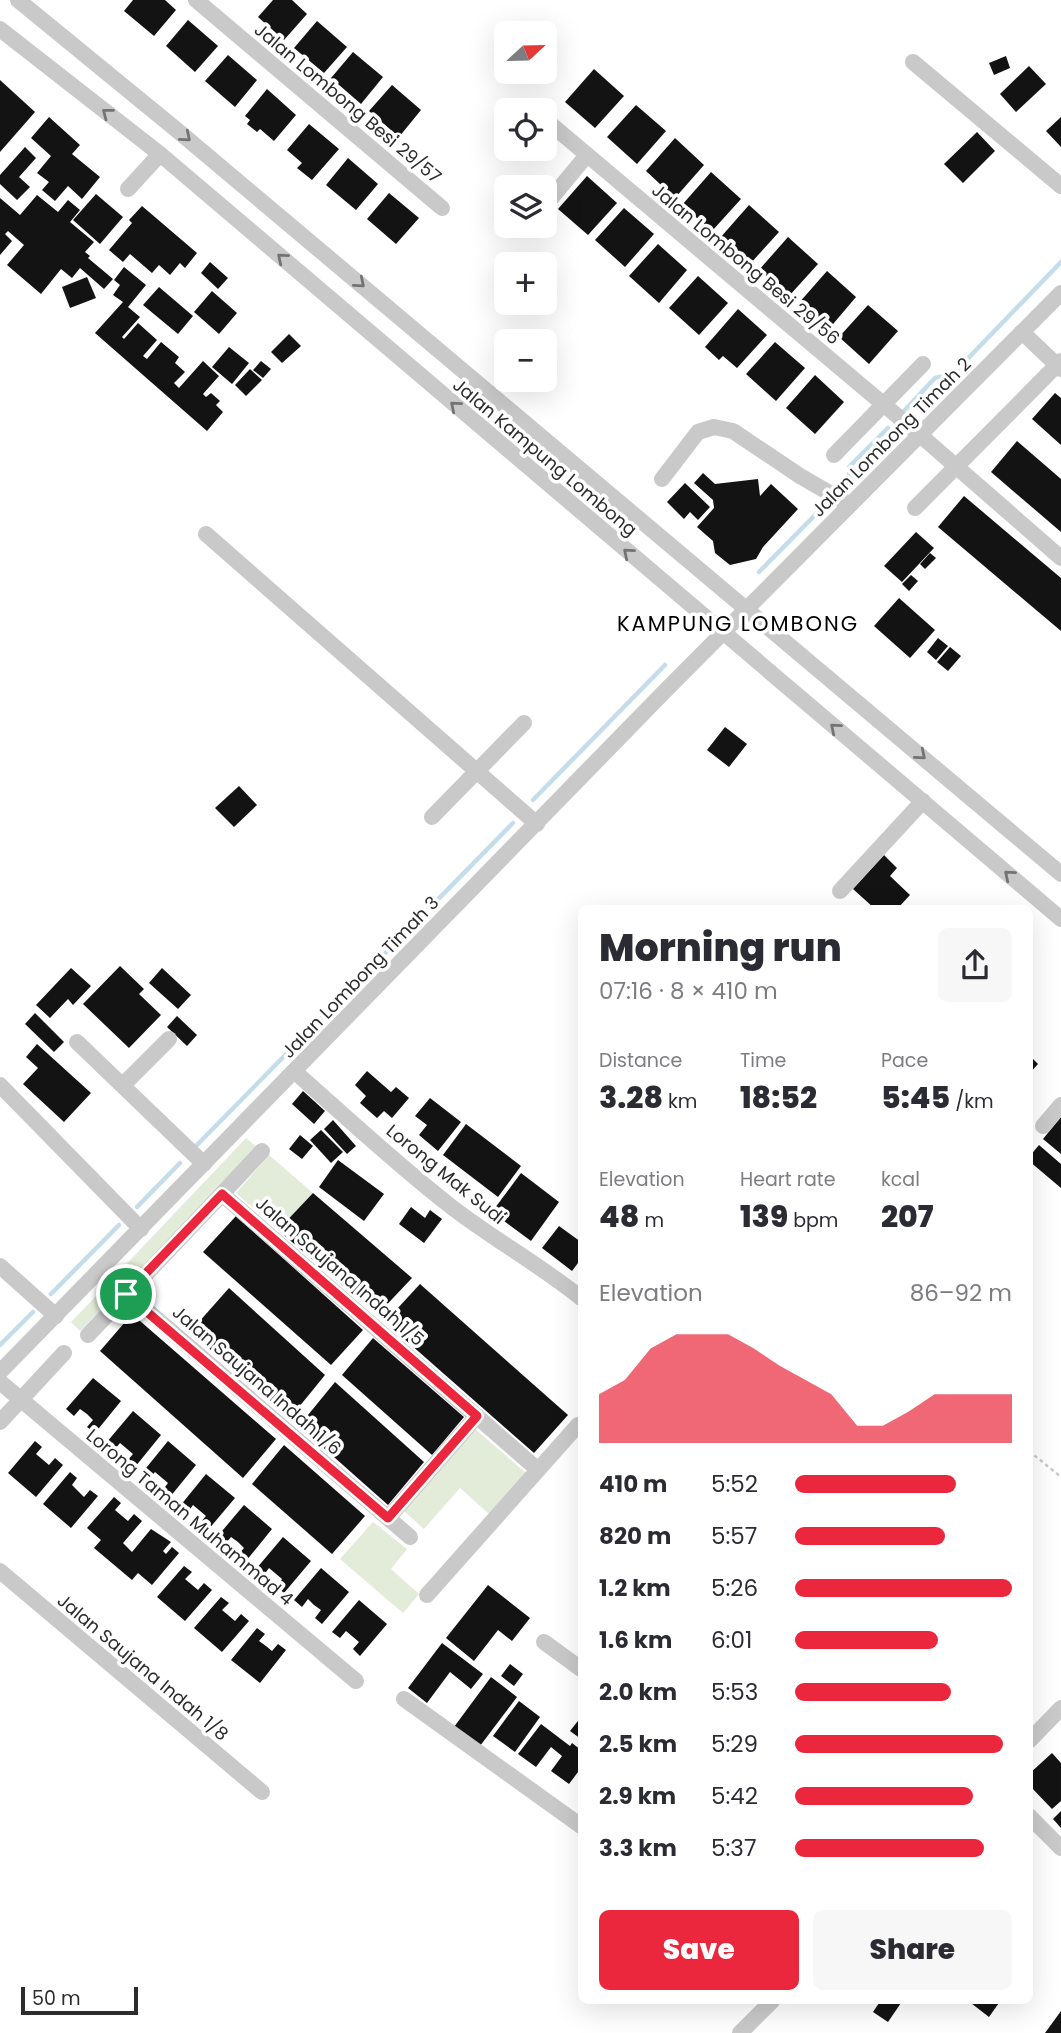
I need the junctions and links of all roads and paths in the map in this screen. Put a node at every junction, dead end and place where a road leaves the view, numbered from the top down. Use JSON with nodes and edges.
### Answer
{"nodes":[{"id":1,"x":18,"y":0,"type":"edge"},
{"id":2,"x":29,"y":0,"type":"edge"},
{"id":3,"x":196,"y":0,"type":"edge"},
{"id":4,"x":38,"y":17,"type":"junction"},
{"id":5,"x":0,"y":29,"type":"edge"},
{"id":6,"x":913,"y":62,"type":"dead end"},
{"id":7,"x":557,"y":130,"type":"edge"},
{"id":8,"x":160,"y":154,"type":"junction"},
{"id":9,"x":587,"y":155,"type":"junction"},
{"id":10,"x":1061,"y":186,"type":"edge"},
{"id":11,"x":128,"y":189,"type":"dead end"},
{"id":12,"x":557,"y":191,"type":"edge"},
{"id":13,"x":442,"y":208,"type":"dead end"},
{"id":14,"x":1061,"y":293,"type":"edge"},
{"id":15,"x":1023,"y":331,"type":"junction"},
{"id":16,"x":923,"y":364,"type":"dead end"},
{"id":17,"x":1060,"y":365,"type":"edge"},
{"id":18,"x":882,"y":404,"type":"junction"},
{"id":19,"x":920,"y":435,"type":"junction"},
{"id":20,"x":834,"y":455,"type":"dead end"},
{"id":21,"x":955,"y":467,"type":"junction"},
{"id":22,"x":662,"y":479,"type":"dead end"},
{"id":23,"x":850,"y":505,"type":"junction"},
{"id":24,"x":915,"y":508,"type":"dead end"},
{"id":25,"x":206,"y":534,"type":"dead end"},
{"id":26,"x":1061,"y":558,"type":"edge"},
{"id":27,"x":747,"y":608,"type":"junction"},
{"id":28,"x":723,"y":634,"type":"junction"},
{"id":29,"x":524,"y":723,"type":"dead end"},
{"id":30,"x":477,"y":771,"type":"junction"},
{"id":31,"x":923,"y":801,"type":"junction"},
{"id":32,"x":432,"y":817,"type":"dead end"},
{"id":33,"x":537,"y":824,"type":"junction"},
{"id":34,"x":1061,"y":874,"type":"edge"},
{"id":35,"x":840,"y":891,"type":"dead end"},
{"id":36,"x":1061,"y":919,"type":"edge"},
{"id":37,"x":169,"y":1040,"type":"dead end"},
{"id":38,"x":77,"y":1042,"type":"dead end"},
{"id":39,"x":294,"y":1071,"type":"junction"},
{"id":40,"x":0,"y":1085,"type":"edge"},
{"id":41,"x":123,"y":1085,"type":"junction"},
{"id":42,"x":1061,"y":1105,"type":"edge"},
{"id":43,"x":1043,"y":1126,"type":"dead end"},
{"id":44,"x":262,"y":1151,"type":"dead end"},
{"id":45,"x":204,"y":1164,"type":"junction"},
{"id":46,"x":222,"y":1194,"type":"junction"},
{"id":47,"x":141,"y":1229,"type":"junction"},
{"id":48,"x":0,"y":1266,"type":"edge"},
{"id":49,"x":101,"y":1271,"type":"junction"},
{"id":50,"x":126,"y":1294,"type":"junction"},
{"id":51,"x":578,"y":1296,"type":"edge"},
{"id":52,"x":56,"y":1315,"type":"junction"},
{"id":53,"x":88,"y":1335,"type":"dead end"},
{"id":54,"x":64,"y":1353,"type":"dead end"},
{"id":55,"x":0,"y":1372,"type":"edge"},
{"id":56,"x":0,"y":1382,"type":"edge"},
{"id":57,"x":21,"y":1399,"type":"junction"},
{"id":58,"x":477,"y":1416,"type":"junction"},
{"id":59,"x":0,"y":1422,"type":"edge"},
{"id":60,"x":578,"y":1425,"type":"dead end"},
{"id":61,"x":1033,"y":1454,"type":"edge"},
{"id":62,"x":537,"y":1468,"type":"junction"},
{"id":63,"x":1061,"y":1477,"type":"edge"},
{"id":64,"x":388,"y":1518,"type":"junction"},
{"id":65,"x":410,"y":1537,"type":"dead end"},
{"id":66,"x":0,"y":1571,"type":"edge"},
{"id":67,"x":427,"y":1595,"type":"dead end"},
{"id":68,"x":544,"y":1642,"type":"dead end"},
{"id":69,"x":578,"y":1667,"type":"edge"},
{"id":70,"x":356,"y":1681,"type":"dead end"},
{"id":71,"x":404,"y":1699,"type":"dead end"},
{"id":72,"x":1061,"y":1708,"type":"edge"},
{"id":73,"x":1033,"y":1737,"type":"edge"},
{"id":74,"x":262,"y":1793,"type":"dead end"},
{"id":75,"x":1033,"y":1820,"type":"edge"},
{"id":76,"x":578,"y":1824,"type":"edge"},
{"id":77,"x":1061,"y":1848,"type":"edge"},
{"id":78,"x":769,"y":2004,"type":"edge"},
{"id":79,"x":740,"y":2033,"type":"edge"}],
"edges":[{"from":1,"to":4,"type":"street","name":"Jalan Kampung Lombong"},
{"from":2,"to":4,"type":"street"},
{"from":3,"to":13,"type":"street","name":"Jalan Lombong Besi 29/57"},
{"from":4,"to":27,"type":"street","name":"Jalan Kampung Lombong","one_way":true},
{"from":8,"to":5,"type":"street","name":"Jalan Kampung Lombong","one_way":true},
{"from":6,"to":10,"type":"street"},
{"from":7,"to":9,"type":"street","name":"Jalan Lombong Besi 29/56"},
{"from":8,"to":11,"type":"street"},
{"from":28,"to":8,"type":"street","name":"Jalan Kampung Lombong","one_way":true},
{"from":9,"to":12,"type":"street"},
{"from":9,"to":18,"type":"street","name":"Jalan Lombong Besi 29/56"},
{"from":14,"to":15,"type":"street","name":"Jalan Lombong Timah 2"},
{"from":15,"to":17,"type":"street"},
{"from":15,"to":19,"type":"street","name":"Jalan Lombong Timah 2"},
{"from":16,"to":18,"type":"street"},
{"from":17,"to":21,"type":"street"},
{"from":18,"to":19,"type":"street","name":"Jalan Lombong Besi 29/56"},
{"from":18,"to":20,"type":"street"},
{"from":19,"to":21,"type":"street","name":"Jalan Lombong Besi 29/56"},
{"from":19,"to":23,"type":"street","name":"Jalan Lombong Timah 2"},
{"from":21,"to":24,"type":"street"},
{"from":21,"to":26,"type":"street","name":"Jalan Lombong Besi 29/56"},
{"from":22,"to":23,"type":"street"},
{"from":23,"to":27,"type":"street","name":"Jalan Lombong Timah 2"},
{"from":25,"to":30,"type":"street"},
{"from":27,"to":28,"type":"street","name":"Jalan Lombong Timah 3"},
{"from":27,"to":34,"type":"street","name":"Jalan Kampung Lombong","one_way":true},
{"from":31,"to":28,"type":"street","name":"Jalan Kampung Lombong","one_way":true},
{"from":28,"to":33,"type":"street","name":"Jalan Lombong Timah 3"},
{"from":29,"to":30,"type":"street"},
{"from":30,"to":32,"type":"street"},
{"from":30,"to":33,"type":"street"},
{"from":31,"to":35,"type":"street"},
{"from":36,"to":31,"type":"street","name":"Jalan Kampung Lombong","one_way":true},
{"from":33,"to":39,"type":"street","name":"Jalan Lombong Timah 3"},
{"from":37,"to":41,"type":"street"},
{"from":38,"to":41,"type":"street"},
{"from":39,"to":45,"type":"street","name":"Jalan Lombong Timah 3"},
{"from":39,"to":51,"type":"street","name":"Lorong Mak Sudi"},
{"from":40,"to":47,"type":"street"},
{"from":41,"to":45,"type":"street"},
{"from":42,"to":43,"type":"street"},
{"from":44,"to":46,"type":"street"},
{"from":45,"to":47,"type":"street","name":"Jalan Lombong Timah 3"},
{"from":46,"to":50,"type":"street"},
{"from":46,"to":58,"type":"street","name":"Jalan Saujana Indah 1/5"},
{"from":47,"to":49,"type":"street","name":"Jalan Lombong Timah 3"},
{"from":48,"to":52,"type":"street"},
{"from":49,"to":50,"type":"street","name":"Jalan Saujana Indah 1/6"},
{"from":49,"to":52,"type":"street","name":"Jalan Lombong Timah 3"},
{"from":50,"to":53,"type":"street"},
{"from":50,"to":64,"type":"street","name":"Jalan Saujana Indah 1/6"},
{"from":52,"to":55,"type":"street","name":"Jalan Lombong Timah 3"},
{"from":54,"to":57,"type":"street"},
{"from":56,"to":57,"type":"street","name":"Lorong Taman Muhammad 4"},
{"from":57,"to":59,"type":"street"},
{"from":57,"to":70,"type":"street","name":"Lorong Taman Muhammad 4"},
{"from":58,"to":62,"type":"street","name":"Jalan Saujana Indah 1/5"},
{"from":58,"to":64,"type":"street"},
{"from":60,"to":62,"type":"street"},
{"from":61,"to":63,"type":"path"},
{"from":62,"to":67,"type":"street"},
{"from":64,"to":65,"type":"street","name":"Jalan Saujana Indah 1/6"},
{"from":66,"to":74,"type":"street","name":"Jalan Saujana Indah 1/8"},
{"from":68,"to":69,"type":"street"},
{"from":71,"to":76,"type":"street"},
{"from":72,"to":73,"type":"street"},
{"from":75,"to":77,"type":"street"},
{"from":78,"to":79,"type":"street"}]}
